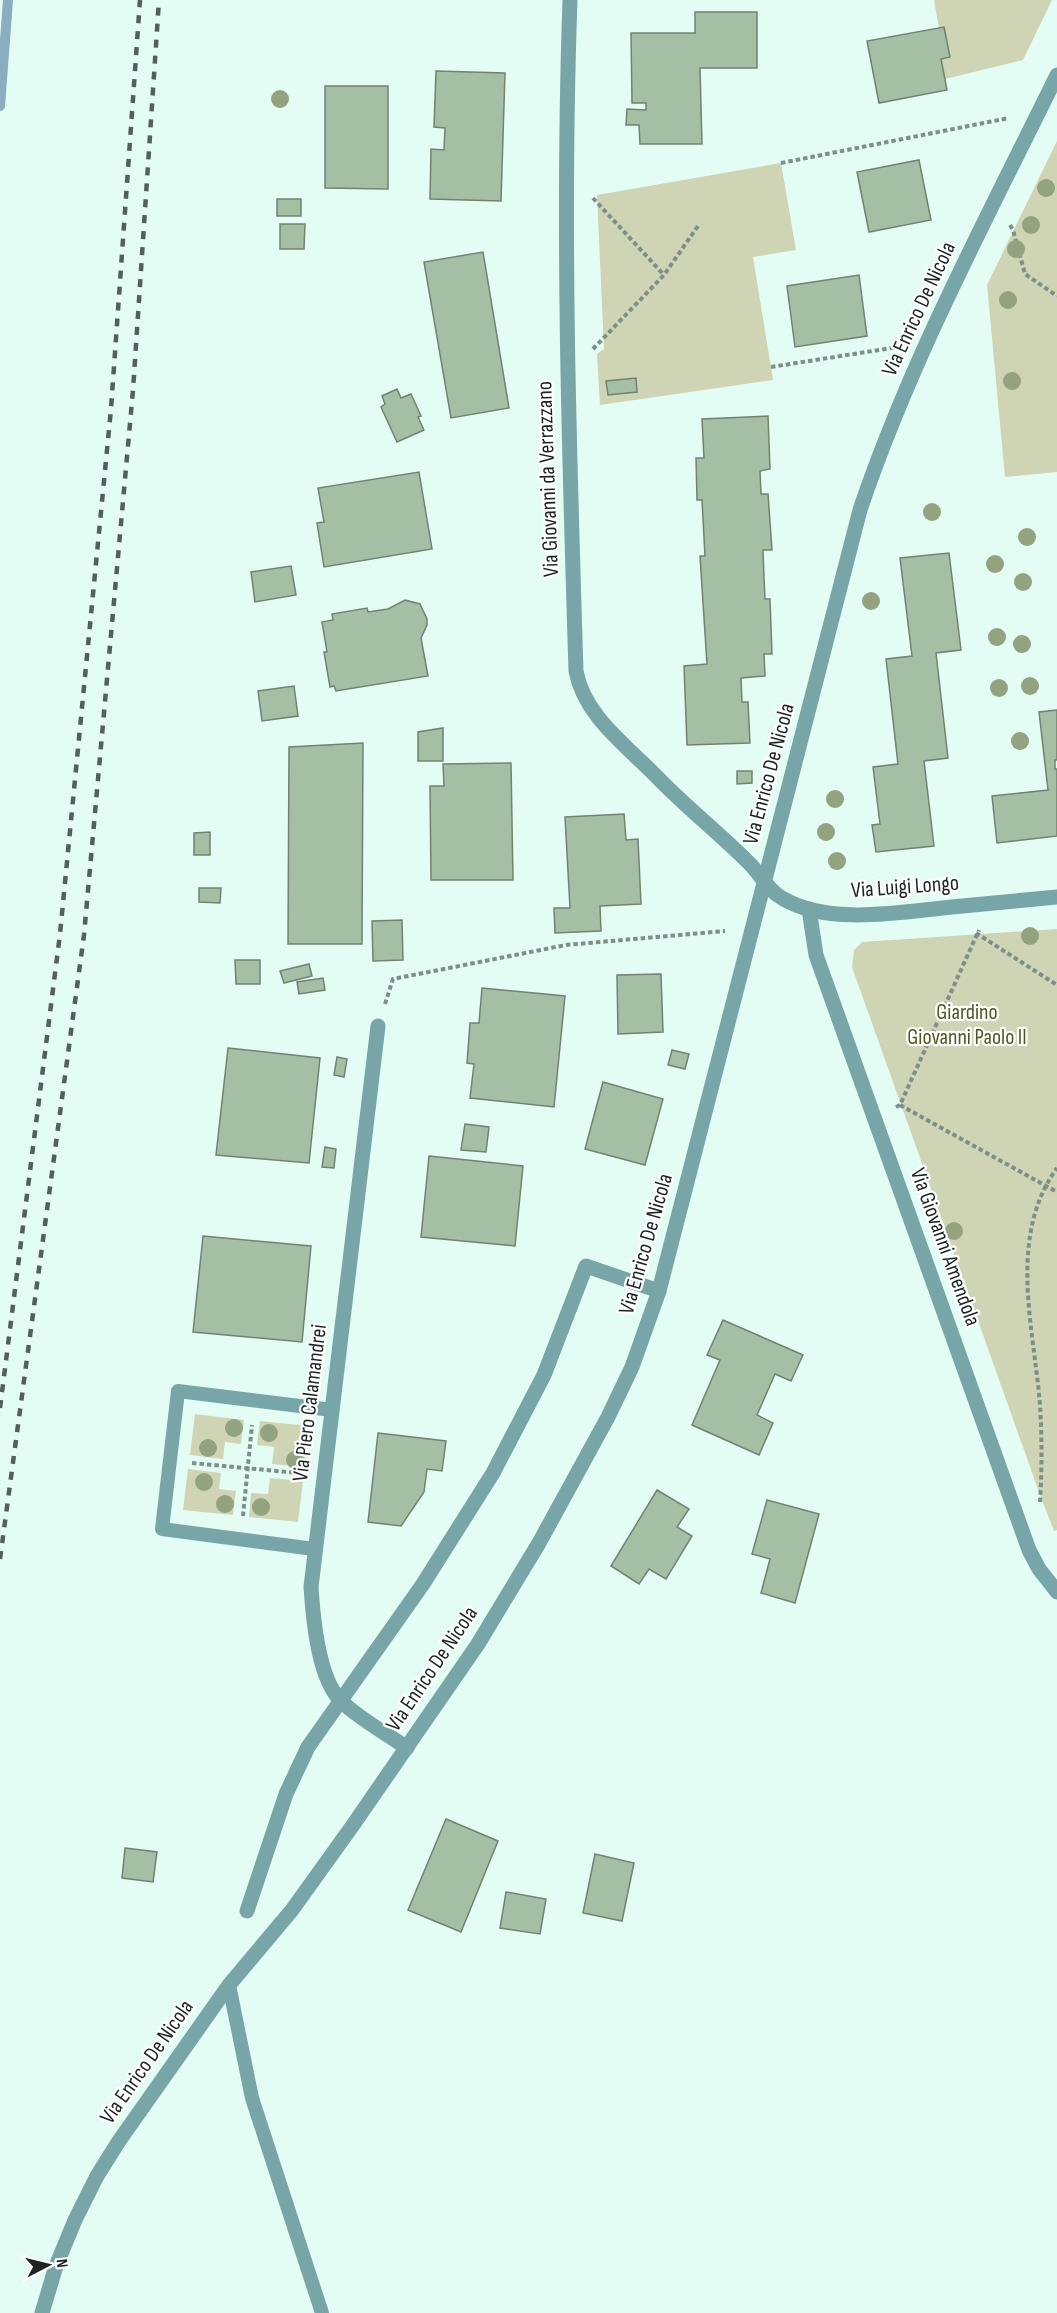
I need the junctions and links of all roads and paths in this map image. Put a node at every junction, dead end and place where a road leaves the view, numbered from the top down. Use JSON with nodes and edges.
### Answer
{"nodes":[{"id":1,"x":570,"y":0,"type":"edge"},
{"id":2,"x":1057,"y":75,"type":"edge"},
{"id":3,"x":1039,"y":112,"type":"junction"},
{"id":4,"x":781,"y":163,"type":"dead end"},
{"id":5,"x":589,"y":193,"type":"dead end"},
{"id":6,"x":1009,"y":225,"type":"dead end"},
{"id":7,"x":698,"y":226,"type":"dead end"},
{"id":8,"x":664,"y":275,"type":"junction"},
{"id":9,"x":1057,"y":296,"type":"edge"},
{"id":10,"x":928,"y":342,"type":"junction"},
{"id":11,"x":592,"y":350,"type":"dead end"},
{"id":12,"x":771,"y":367,"type":"dead end"},
{"id":13,"x":764,"y":883,"type":"junction"},
{"id":14,"x":1057,"y":897,"type":"edge"},
{"id":15,"x":809,"y":909,"type":"junction"},
{"id":16,"x":752,"y":929,"type":"junction"},
{"id":17,"x":1057,"y":985,"type":"edge"},
{"id":18,"x":378,"y":1026,"type":"joint"},
{"id":19,"x":1057,"y":1168,"type":"edge"},
{"id":20,"x":1046,"y":1187,"type":"junction"},
{"id":21,"x":1057,"y":1192,"type":"edge"},
{"id":22,"x":659,"y":1291,"type":"junction"},
{"id":23,"x":255,"y":1400,"type":"junction"},
{"id":24,"x":332,"y":1410,"type":"junction"},
{"id":25,"x":170,"y":1461,"type":"junction"},
{"id":26,"x":248,"y":1468,"type":"junction"},
{"id":27,"x":323,"y":1475,"type":"junction"},
{"id":28,"x":1040,"y":1511,"type":"dead end"},
{"id":29,"x":240,"y":1540,"type":"junction"},
{"id":30,"x":314,"y":1550,"type":"junction"},
{"id":31,"x":1057,"y":1592,"type":"edge"},
{"id":32,"x":340,"y":1701,"type":"junction"},
{"id":33,"x":407,"y":1748,"type":"junction"},
{"id":34,"x":246,"y":1911,"type":"dead end"},
{"id":35,"x":230,"y":1985,"type":"junction"},
{"id":36,"x":42,"y":2313,"type":"edge"},
{"id":37,"x":322,"y":2313,"type":"edge"}],
"edges":[{"from":1,"to":13,"type":"street","name":"Via Giovanni da Verrazzano"},
{"from":2,"to":3,"type":"street","name":"Via Enrico De Nicola"},
{"from":3,"to":4,"type":"path"},
{"from":3,"to":10,"type":"street","name":"Via Enrico De Nicola"},
{"from":5,"to":8,"type":"path"},
{"from":6,"to":9,"type":"path"},
{"from":7,"to":8,"type":"path"},
{"from":8,"to":11,"type":"path"},
{"from":10,"to":12,"type":"path"},
{"from":10,"to":13,"type":"street","name":"Via Enrico De Nicola"},
{"from":13,"to":15,"type":"street","name":"Via Luigi Longo"},
{"from":13,"to":16,"type":"street","name":"Via Enrico De Nicola"},
{"from":14,"to":15,"type":"street","name":"Via Luigi Longo"},
{"from":15,"to":31,"type":"street","name":"Via Giovanni Amendola"},
{"from":16,"to":18,"type":"path"},
{"from":16,"to":22,"type":"street","name":"Via Enrico De Nicola"},
{"from":17,"to":20,"type":"path"},
{"from":18,"to":24,"type":"street","name":"Via Piero Calamandrei"},
{"from":19,"to":20,"type":"path"},
{"from":20,"to":21,"type":"path"},
{"from":20,"to":28,"type":"path"},
{"from":22,"to":32,"type":"street"},
{"from":22,"to":33,"type":"street","name":"Via Enrico De Nicola"},
{"from":23,"to":24,"type":"lane"},
{"from":23,"to":25,"type":"lane"},
{"from":23,"to":26,"type":"path"},
{"from":24,"to":27,"type":"street","name":"Via Piero Calamandrei"},
{"from":25,"to":26,"type":"path"},
{"from":25,"to":29,"type":"lane"},
{"from":26,"to":27,"type":"path"},
{"from":26,"to":29,"type":"path"},
{"from":27,"to":30,"type":"street","name":"Via Piero Calamandrei"},
{"from":29,"to":30,"type":"lane"},
{"from":30,"to":32,"type":"street","name":"Via Piero Calamandrei"},
{"from":32,"to":33,"type":"street","name":"Via Piero Calamandrei"},
{"from":32,"to":34,"type":"street"},
{"from":33,"to":35,"type":"street","name":"Via Enrico De Nicola"},
{"from":35,"to":36,"type":"street","name":"Via Enrico De Nicola"},
{"from":35,"to":37,"type":"lane"}]}
